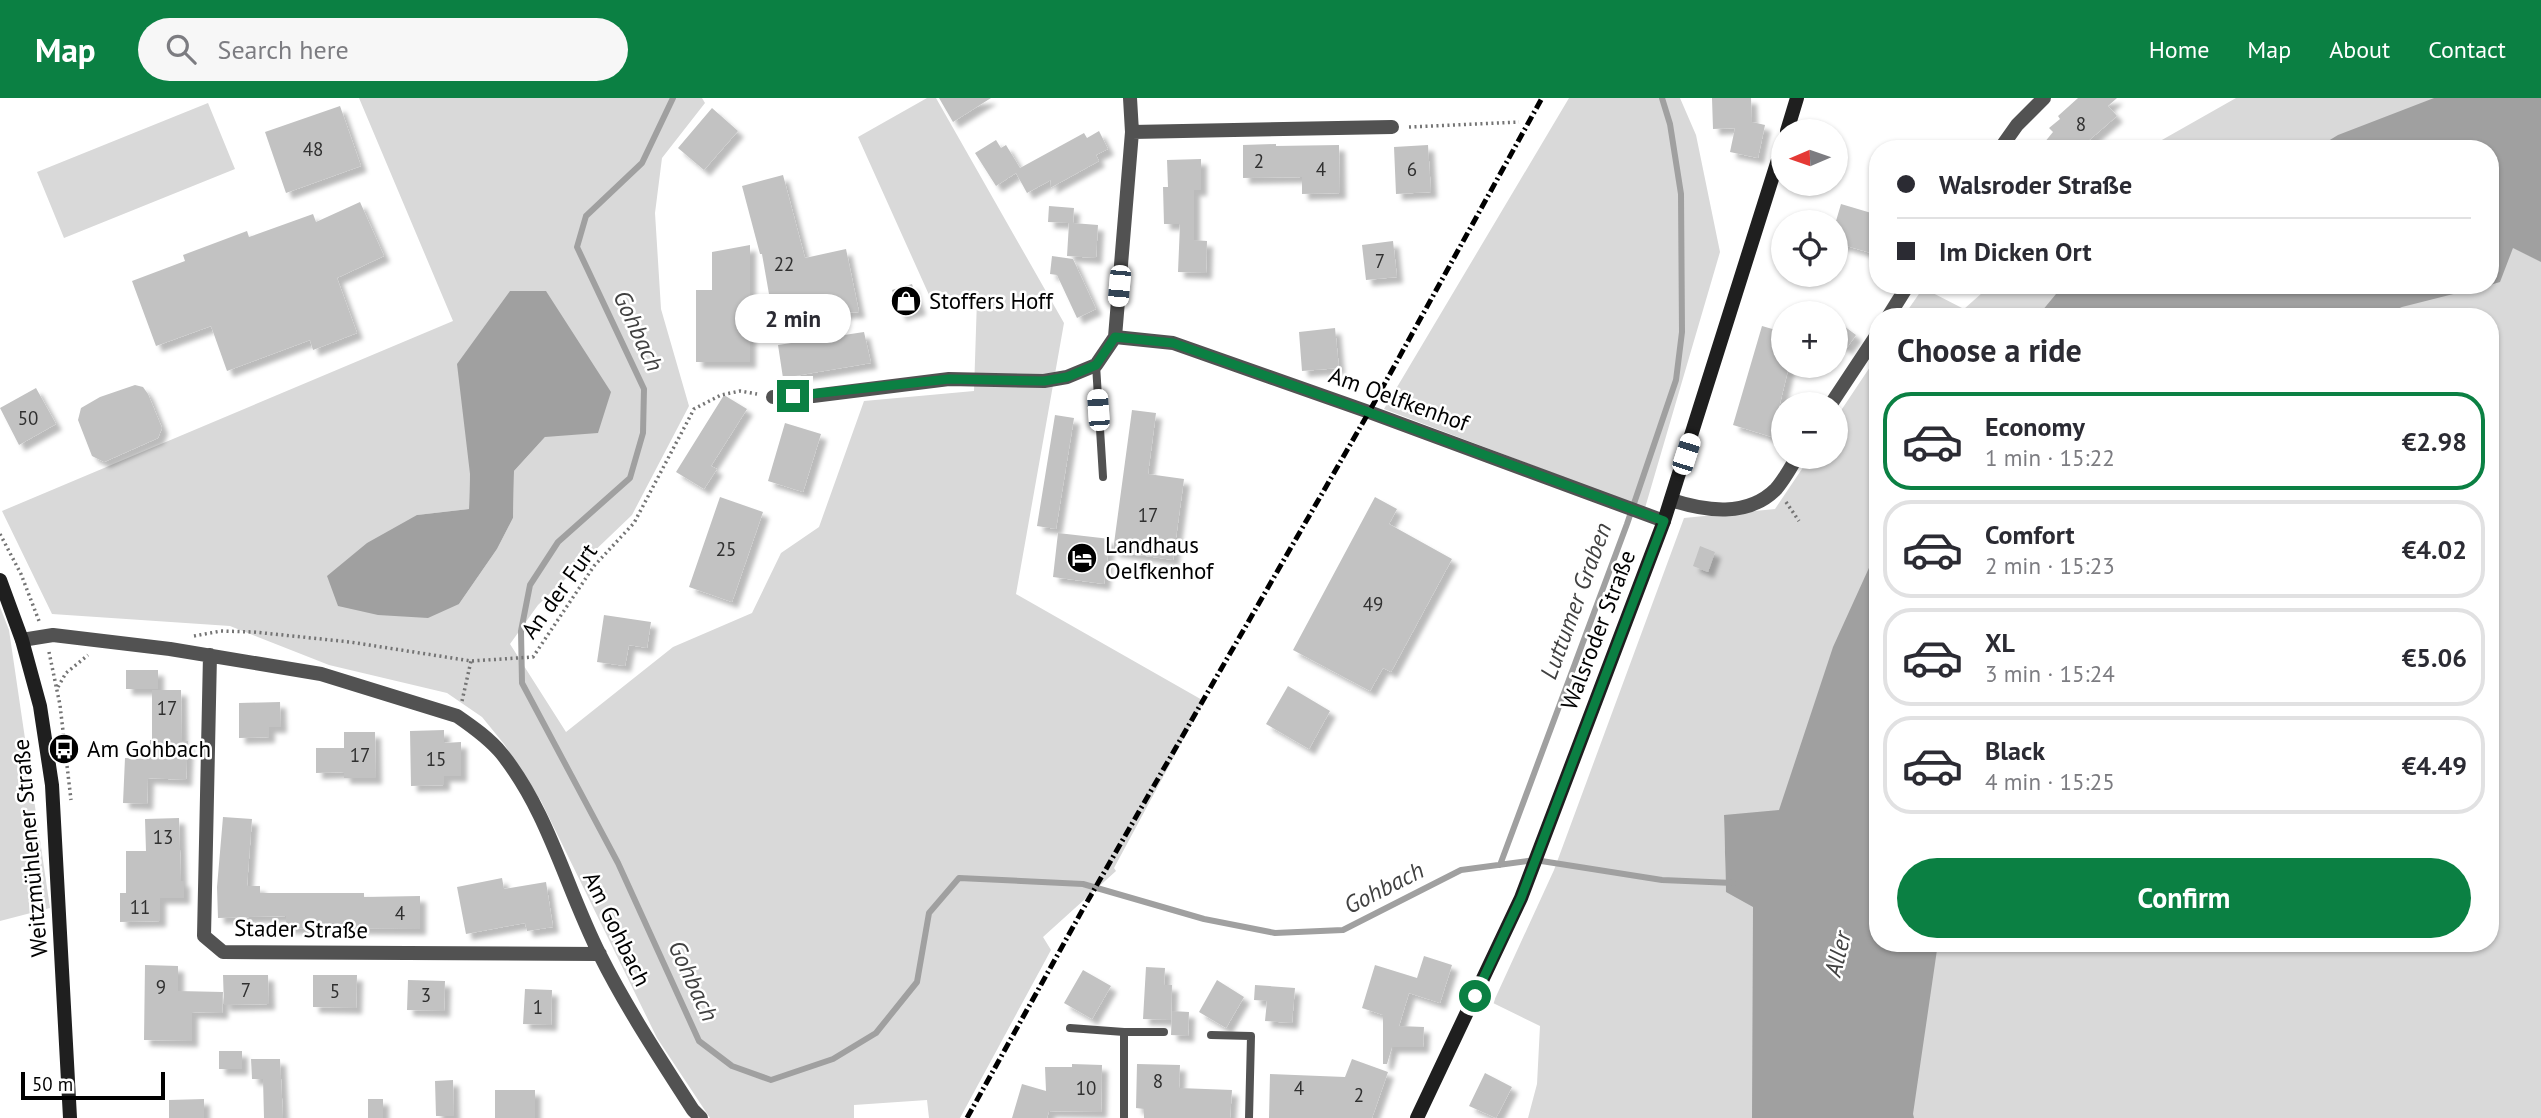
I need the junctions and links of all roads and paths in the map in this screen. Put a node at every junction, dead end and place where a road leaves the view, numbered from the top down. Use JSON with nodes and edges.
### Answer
{"nodes":[{"id":1,"x":1130,"y":98,"type":"edge"},
{"id":2,"x":1797,"y":98,"type":"edge"},
{"id":3,"x":2045,"y":98,"type":"edge"},
{"id":4,"x":1791,"y":119,"type":"edge"},
{"id":5,"x":1519,"y":122,"type":"dead end"},
{"id":6,"x":1392,"y":127,"type":"joint"},
{"id":7,"x":1132,"y":132,"type":"junction"},
{"id":8,"x":2006,"y":140,"type":"edge"},
{"id":9,"x":1771,"y":182,"type":"edge"},
{"id":10,"x":1115,"y":337,"type":"junction"},
{"id":11,"x":1869,"y":346,"type":"edge"},
{"id":12,"x":1096,"y":365,"type":"junction"},
{"id":13,"x":1839,"y":392,"type":"edge"},
{"id":14,"x":773,"y":397,"type":"joint"},
{"id":15,"x":1789,"y":469,"type":"edge"},
{"id":16,"x":1103,"y":477,"type":"dead end"},
{"id":17,"x":1782,"y":497,"type":"dead end"},
{"id":18,"x":1671,"y":500,"type":"junction"},
{"id":19,"x":1664,"y":521,"type":"junction"},
{"id":20,"x":1799,"y":521,"type":"dead end"},
{"id":21,"x":0,"y":534,"type":"edge"},
{"id":22,"x":0,"y":580,"type":"edge"},
{"id":23,"x":42,"y":627,"type":"dead end"},
{"id":24,"x":22,"y":639,"type":"junction"},
{"id":25,"x":104,"y":642,"type":"junction"},
{"id":26,"x":170,"y":649,"type":"junction"},
{"id":27,"x":210,"y":655,"type":"junction"},
{"id":28,"x":471,"y":662,"type":"junction"},
{"id":29,"x":467,"y":685,"type":"dead end"},
{"id":30,"x":57,"y":689,"type":"dead end"},
{"id":31,"x":600,"y":954,"type":"junction"},
{"id":32,"x":1070,"y":1028,"type":"dead end"},
{"id":33,"x":1124,"y":1032,"type":"junction"},
{"id":34,"x":1164,"y":1032,"type":"dead end"},
{"id":35,"x":1211,"y":1035,"type":"dead end"},
{"id":36,"x":692,"y":1116,"type":"edge"},
{"id":37,"x":70,"y":1118,"type":"edge"},
{"id":38,"x":1124,"y":1118,"type":"edge"},
{"id":39,"x":1250,"y":1118,"type":"edge"},
{"id":40,"x":1417,"y":1118,"type":"edge"}],
"edges":[{"from":1,"to":7,"type":"street"},
{"from":2,"to":4,"type":"main road"},
{"from":3,"to":8,"type":"street"},
{"from":5,"to":6,"type":"path"},
{"from":6,"to":7,"type":"street"},
{"from":7,"to":10,"type":"street"},
{"from":9,"to":18,"type":"main road","name":"Walsroder Straße"},
{"from":10,"to":12,"type":"street"},
{"from":10,"to":19,"type":"street","name":"Am Oelfkenhof"},
{"from":11,"to":13,"type":"street"},
{"from":12,"to":14,"type":"street"},
{"from":12,"to":16,"type":"lane"},
{"from":14,"to":28,"type":"path","name":"An der Furt"},
{"from":15,"to":18,"type":"street"},
{"from":17,"to":20,"type":"path"},
{"from":18,"to":19,"type":"main road","name":"Walsroder Straße"},
{"from":19,"to":40,"type":"main road","name":"Walsroder Straße"},
{"from":21,"to":23,"type":"path"},
{"from":22,"to":24,"type":"main road","name":"Weitzmühlener Straße"},
{"from":24,"to":25,"type":"street","name":"Am Gohbach"},
{"from":24,"to":37,"type":"main road","name":"Weitzmühlener Straße"},
{"from":25,"to":26,"type":"street","name":"Am Gohbach"},
{"from":25,"to":30,"type":"path"},
{"from":26,"to":27,"type":"street","name":"Am Gohbach"},
{"from":26,"to":28,"type":"path","name":"An der Furt"},
{"from":27,"to":31,"type":"street","name":"Am Gohbach"},
{"from":27,"to":31,"type":"street","name":"Stader Straße"},
{"from":28,"to":29,"type":"path"},
{"from":31,"to":36,"type":"street","name":"Am Gohbach"},
{"from":32,"to":33,"type":"lane"},
{"from":33,"to":34,"type":"lane"},
{"from":33,"to":38,"type":"lane"},
{"from":35,"to":39,"type":"lane"}]}
